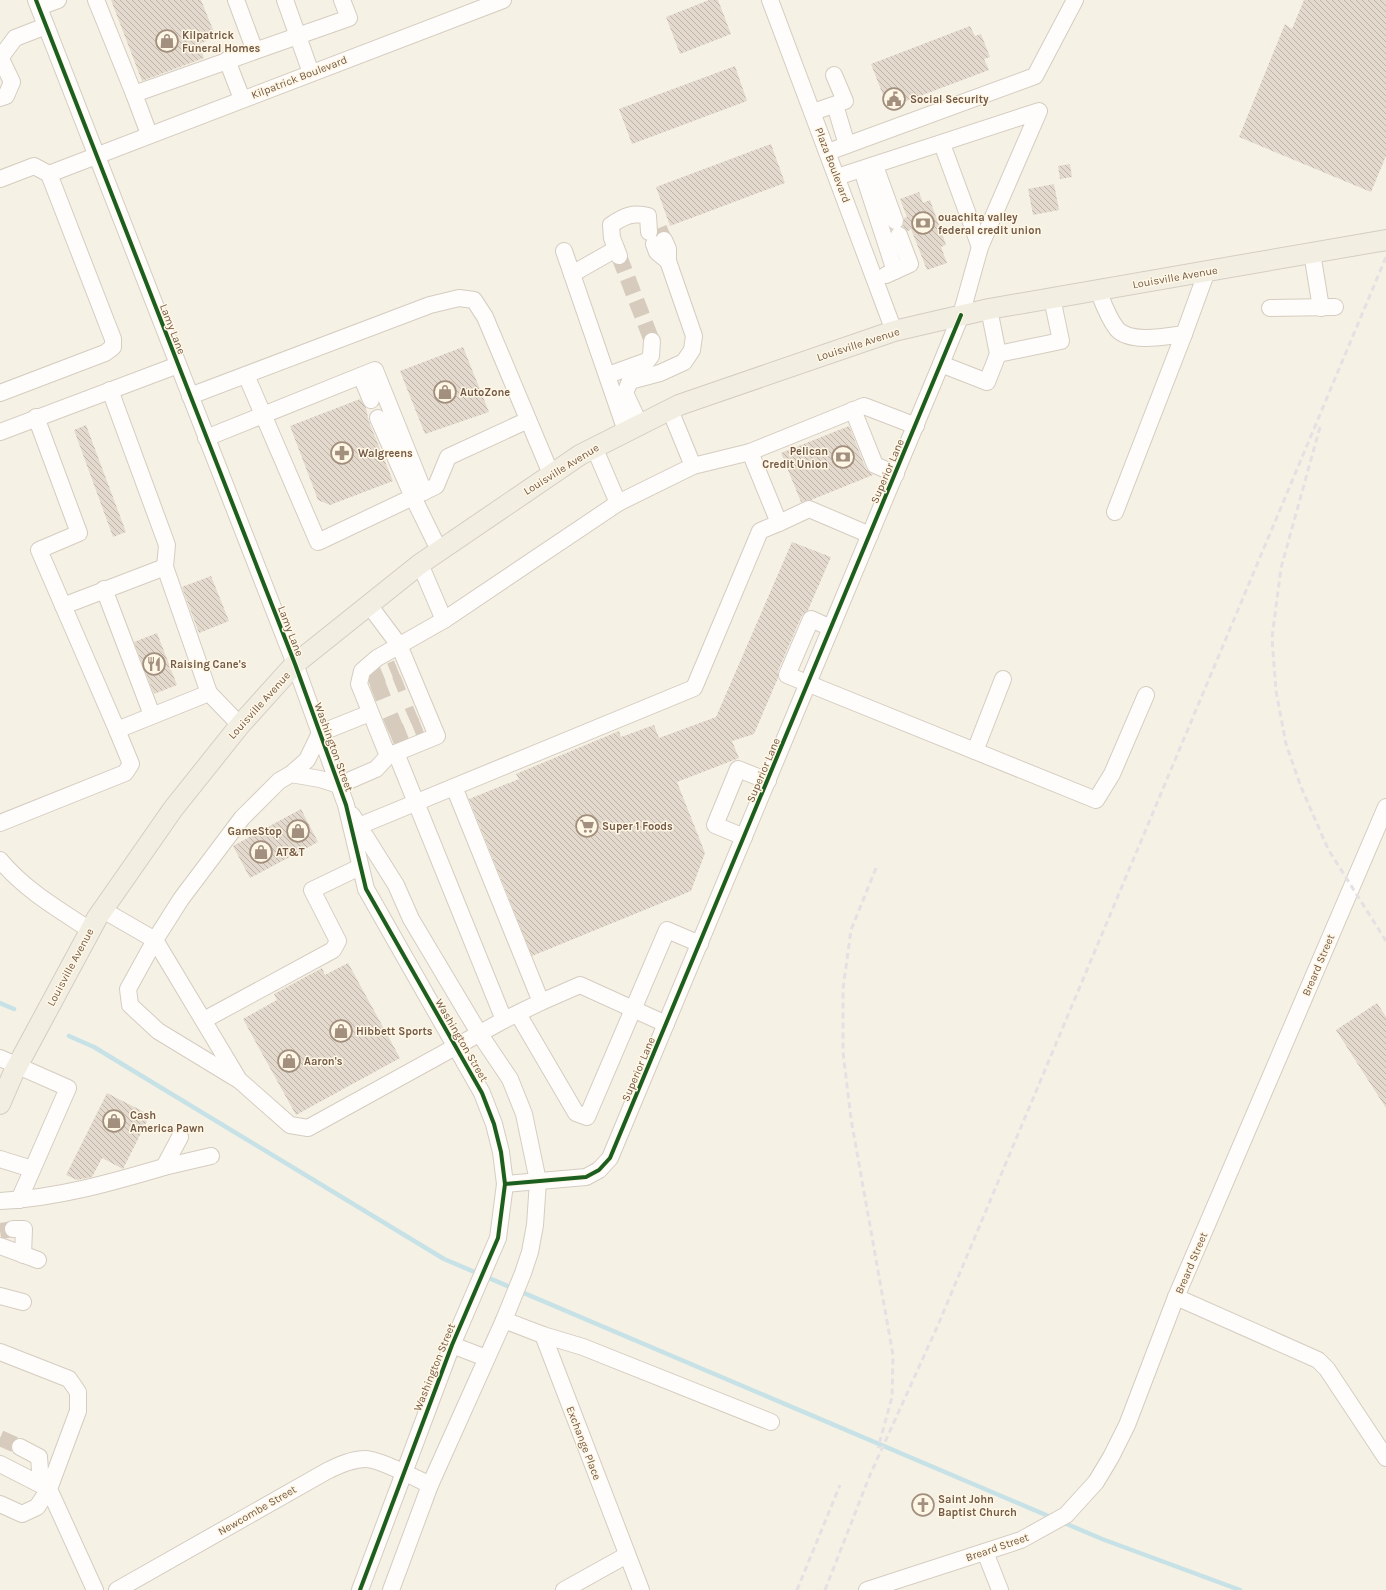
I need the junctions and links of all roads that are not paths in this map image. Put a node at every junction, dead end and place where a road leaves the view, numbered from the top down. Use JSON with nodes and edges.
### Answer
{"nodes":[{"id":1,"x":58,"y":0,"type":"edge"},
{"id":2,"x":96,"y":0,"type":"edge"},
{"id":3,"x":236,"y":0,"type":"edge"},
{"id":4,"x":285,"y":0,"type":"edge"},
{"id":5,"x":342,"y":0,"type":"edge"},
{"id":6,"x":503,"y":0,"type":"edge"},
{"id":7,"x":770,"y":0,"type":"edge"},
{"id":8,"x":1075,"y":0,"type":"edge"},
{"id":9,"x":37,"y":4,"type":"edge"},
{"id":10,"x":46,"y":26,"type":"junction"},
{"id":11,"x":298,"y":35,"type":"junction"},
{"id":12,"x":255,"y":51,"type":"junction"},
{"id":13,"x":0,"y":57,"type":"edge"},
{"id":14,"x":227,"y":60,"type":"junction"},
{"id":15,"x":311,"y":72,"type":"junction"},
{"id":16,"x":834,"y":74,"type":"dead end"},
{"id":17,"x":134,"y":94,"type":"junction"},
{"id":18,"x":0,"y":98,"type":"edge"},
{"id":19,"x":242,"y":99,"type":"junction"},
{"id":20,"x":835,"y":105,"type":"junction"},
{"id":21,"x":813,"y":112,"type":"junction"},
{"id":22,"x":149,"y":134,"type":"junction"},
{"id":23,"x":942,"y":144,"type":"junction"},
{"id":24,"x":847,"y":145,"type":"junction"},
{"id":25,"x":828,"y":152,"type":"junction"},
{"id":26,"x":95,"y":154,"type":"junction"},
{"id":27,"x":869,"y":168,"type":"junction"},
{"id":28,"x":49,"y":174,"type":"junction"},
{"id":29,"x":837,"y":177,"type":"junction"},
{"id":30,"x":0,"y":179,"type":"edge"},
{"id":31,"x":1386,"y":240,"type":"edge"},
{"id":32,"x":980,"y":248,"type":"junction"},
{"id":33,"x":564,"y":251,"type":"dead end"},
{"id":34,"x":1312,"y":253,"type":"junction"},
{"id":35,"x":895,"y":271,"type":"junction"},
{"id":36,"x":1207,"y":271,"type":"junction"},
{"id":37,"x":572,"y":274,"type":"junction"},
{"id":38,"x":875,"y":280,"type":"junction"},
{"id":39,"x":1098,"y":290,"type":"junction"},
{"id":40,"x":1052,"y":298,"type":"junction"},
{"id":41,"x":1270,"y":308,"type":"dead end"},
{"id":42,"x":989,"y":309,"type":"junction"},
{"id":43,"x":961,"y":314,"type":"junction"},
{"id":44,"x":894,"y":331,"type":"junction"},
{"id":45,"x":1184,"y":334,"type":"junction"},
{"id":46,"x":652,"y":342,"type":"tunnel mouth"},
{"id":47,"x":998,"y":354,"type":"junction"},
{"id":48,"x":941,"y":364,"type":"junction"},
{"id":49,"x":178,"y":365,"type":"junction"},
{"id":50,"x":608,"y":375,"type":"junction"},
{"id":51,"x":246,"y":376,"type":"junction"},
{"id":52,"x":361,"y":376,"type":"junction"},
{"id":53,"x":110,"y":390,"type":"junction"},
{"id":54,"x":0,"y":392,"type":"edge"},
{"id":55,"x":190,"y":396,"type":"junction"},
{"id":56,"x":371,"y":400,"type":"dead end"},
{"id":57,"x":670,"y":410,"type":"junction"},
{"id":58,"x":853,"y":410,"type":"junction"},
{"id":59,"x":263,"y":414,"type":"junction"},
{"id":60,"x":36,"y":417,"type":"junction"},
{"id":61,"x":378,"y":418,"type":"dead end"},
{"id":62,"x":528,"y":420,"type":"junction"},
{"id":63,"x":916,"y":426,"type":"junction"},
{"id":64,"x":633,"y":428,"type":"junction"},
{"id":65,"x":0,"y":432,"type":"edge"},
{"id":66,"x":206,"y":438,"type":"junction"},
{"id":67,"x":594,"y":447,"type":"junction"},
{"id":68,"x":750,"y":452,"type":"junction"},
{"id":69,"x":693,"y":466,"type":"junction"},
{"id":70,"x":551,"y":474,"type":"junction"},
{"id":71,"x":896,"y":474,"type":"junction"},
{"id":72,"x":419,"y":495,"type":"junction"},
{"id":73,"x":618,"y":503,"type":"junction"},
{"id":74,"x":1115,"y":512,"type":"dead end"},
{"id":75,"x":779,"y":522,"type":"junction"},
{"id":76,"x":870,"y":535,"type":"junction"},
{"id":77,"x":439,"y":550,"type":"junction"},
{"id":78,"x":420,"y":564,"type":"junction"},
{"id":79,"x":165,"y":567,"type":"junction"},
{"id":80,"x":104,"y":590,"type":"junction"},
{"id":81,"x":369,"y":605,"type":"junction"},
{"id":82,"x":63,"y":606,"type":"junction"},
{"id":83,"x":444,"y":620,"type":"junction"},
{"id":84,"x":832,"y":628,"type":"junction"},
{"id":85,"x":399,"y":645,"type":"junction"},
{"id":86,"x":295,"y":664,"type":"junction"},
{"id":87,"x":1003,"y":679,"type":"dead end"},
{"id":88,"x":808,"y":684,"type":"junction"},
{"id":89,"x":209,"y":693,"type":"junction"},
{"id":90,"x":1146,"y":695,"type":"dead end"},
{"id":91,"x":370,"y":713,"type":"junction"},
{"id":92,"x":152,"y":715,"type":"junction"},
{"id":93,"x":240,"y":726,"type":"junction"},
{"id":94,"x":118,"y":730,"type":"junction"},
{"id":95,"x":320,"y":733,"type":"junction"},
{"id":96,"x":974,"y":751,"type":"junction"},
{"id":97,"x":392,"y":754,"type":"junction"},
{"id":98,"x":291,"y":774,"type":"junction"},
{"id":99,"x":768,"y":781,"type":"junction"},
{"id":100,"x":339,"y":786,"type":"junction"},
{"id":101,"x":454,"y":787,"type":"junction"},
{"id":102,"x":417,"y":802,"type":"junction"},
{"id":103,"x":346,"y":805,"type":"junction"},
{"id":104,"x":1386,"y":807,"type":"edge"},
{"id":105,"x":0,"y":823,"type":"edge"},
{"id":106,"x":359,"y":826,"type":"junction"},
{"id":107,"x":744,"y":837,"type":"junction"},
{"id":108,"x":0,"y":860,"type":"edge"},
{"id":109,"x":360,"y":867,"type":"junction"},
{"id":110,"x":102,"y":910,"type":"junction"},
{"id":111,"x":90,"y":930,"type":"junction"},
{"id":112,"x":155,"y":940,"type":"junction"},
{"id":113,"x":700,"y":944,"type":"junction"},
{"id":114,"x":541,"y":1002,"type":"junction"},
{"id":115,"x":633,"y":1009,"type":"junction"},
{"id":116,"x":511,"y":1017,"type":"junction"},
{"id":117,"x":204,"y":1020,"type":"junction"},
{"id":118,"x":666,"y":1024,"type":"junction"},
{"id":119,"x":479,"y":1033,"type":"junction"},
{"id":120,"x":456,"y":1048,"type":"junction"},
{"id":121,"x":9,"y":1061,"type":"edge"},
{"id":122,"x":239,"y":1080,"type":"junction"},
{"id":123,"x":0,"y":1104,"type":"edge"},
{"id":124,"x":180,"y":1137,"type":"dead end"},
{"id":125,"x":211,"y":1156,"type":"dead end"},
{"id":126,"x":0,"y":1159,"type":"edge"},
{"id":127,"x":164,"y":1167,"type":"junction"},
{"id":128,"x":32,"y":1169,"type":"junction"},
{"id":129,"x":538,"y":1181,"type":"junction"},
{"id":130,"x":505,"y":1184,"type":"junction"},
{"id":131,"x":19,"y":1200,"type":"junction"},
{"id":132,"x":0,"y":1201,"type":"edge"},
{"id":133,"x":13,"y":1229,"type":"tunnel mouth"},
{"id":134,"x":0,"y":1246,"type":"edge"},
{"id":135,"x":0,"y":1296,"type":"edge"},
{"id":136,"x":1176,"y":1297,"type":"junction"},
{"id":137,"x":23,"y":1302,"type":"dead end"},
{"id":138,"x":506,"y":1315,"type":"junction"},
{"id":139,"x":544,"y":1336,"type":"junction"},
{"id":140,"x":452,"y":1344,"type":"junction"},
{"id":141,"x":0,"y":1352,"type":"edge"},
{"id":142,"x":486,"y":1358,"type":"junction"},
{"id":143,"x":771,"y":1422,"type":"dead end"},
{"id":144,"x":20,"y":1447,"type":"tunnel mouth"},
{"id":145,"x":1386,"y":1458,"type":"edge"},
{"id":146,"x":0,"y":1464,"type":"edge"},
{"id":147,"x":403,"y":1472,"type":"junction"},
{"id":148,"x":430,"y":1485,"type":"junction"},
{"id":149,"x":45,"y":1487,"type":"junction"},
{"id":150,"x":0,"y":1504,"type":"edge"},
{"id":151,"x":985,"y":1552,"type":"junction"},
{"id":152,"x":627,"y":1555,"type":"junction"},
{"id":153,"x":95,"y":1590,"type":"edge"},
{"id":154,"x":117,"y":1590,"type":"edge"},
{"id":155,"x":360,"y":1590,"type":"edge"},
{"id":156,"x":391,"y":1590,"type":"edge"},
{"id":157,"x":564,"y":1590,"type":"edge"},
{"id":158,"x":641,"y":1590,"type":"edge"},
{"id":159,"x":867,"y":1590,"type":"edge"},
{"id":160,"x":1000,"y":1590,"type":"edge"}],
"edges":[{"from":1,"to":9,"type":"street"},
{"from":2,"to":17,"type":"street"},
{"from":3,"to":12,"type":"street"},
{"from":4,"to":11,"type":"street"},
{"from":5,"to":11,"type":"street"},
{"from":6,"to":15,"type":"street","name":"Kilpatrick Boulevard"},
{"from":7,"to":21,"type":"street","name":"Plaza Boulevard"},
{"from":8,"to":24,"type":"street"},
{"from":9,"to":10,"type":"street","name":"Lamy Lane"},
{"from":10,"to":13,"type":"street"},
{"from":10,"to":26,"type":"street","name":"Lamy Lane"},
{"from":11,"to":12,"type":"street"},
{"from":11,"to":15,"type":"street"},
{"from":12,"to":14,"type":"street"},
{"from":13,"to":18,"type":"street"},
{"from":14,"to":17,"type":"street"},
{"from":14,"to":19,"type":"street"},
{"from":15,"to":19,"type":"street","name":"Kilpatrick Boulevard"},
{"from":16,"to":20,"type":"street"},
{"from":17,"to":22,"type":"street"},
{"from":19,"to":22,"type":"street","name":"Kilpatrick Boulevard"},
{"from":20,"to":21,"type":"street"},
{"from":20,"to":24,"type":"street"},
{"from":21,"to":25,"type":"street","name":"Plaza Boulevard"},
{"from":22,"to":26,"type":"street","name":"Kilpatrick Boulevard"},
{"from":23,"to":27,"type":"street"},
{"from":23,"to":32,"type":"street"},
{"from":23,"to":32,"type":"street","name":"Superior Lane"},
{"from":24,"to":25,"type":"street"},
{"from":25,"to":29,"type":"street","name":"Plaza Boulevard"},
{"from":26,"to":28,"type":"street","name":"Kilpatrick Boulevard"},
{"from":26,"to":49,"type":"street","name":"Lamy Lane"},
{"from":27,"to":29,"type":"street"},
{"from":27,"to":35,"type":"street"},
{"from":27,"to":35,"type":"street"},
{"from":28,"to":30,"type":"street"},
{"from":28,"to":54,"type":"street"},
{"from":29,"to":38,"type":"street","name":"Plaza Boulevard"},
{"from":31,"to":34,"type":"main road","name":"Louisville Avenue"},
{"from":32,"to":43,"type":"street","name":"Superior Lane"},
{"from":33,"to":37,"type":"street"},
{"from":34,"to":36,"type":"main road","name":"Louisville Avenue"},
{"from":34,"to":41,"type":"street"},
{"from":35,"to":38,"type":"street"},
{"from":36,"to":39,"type":"main road","name":"Louisville Avenue"},
{"from":36,"to":45,"type":"street"},
{"from":37,"to":50,"type":"street"},
{"from":37,"to":64,"type":"street"},
{"from":38,"to":44,"type":"street","name":"Plaza Boulevard"},
{"from":39,"to":40,"type":"main road","name":"Louisville Avenue"},
{"from":39,"to":45,"type":"street"},
{"from":40,"to":42,"type":"main road","name":"Louisville Avenue"},
{"from":40,"to":47,"type":"street"},
{"from":42,"to":43,"type":"main road","name":"Louisville Avenue"},
{"from":42,"to":47,"type":"street"},
{"from":43,"to":44,"type":"main road","name":"Louisville Avenue"},
{"from":43,"to":48,"type":"street","name":"Superior Lane"},
{"from":44,"to":57,"type":"main road","name":"Louisville Avenue"},
{"from":45,"to":74,"type":"street"},
{"from":46,"to":50,"type":"street"},
{"from":47,"to":48,"type":"street"},
{"from":48,"to":63,"type":"street","name":"Superior Lane"},
{"from":49,"to":53,"type":"street"},
{"from":49,"to":55,"type":"street","name":"Lamy Lane"},
{"from":50,"to":64,"type":"street"},
{"from":51,"to":55,"type":"street"},
{"from":51,"to":59,"type":"street"},
{"from":51,"to":62,"type":"street"},
{"from":52,"to":56,"type":"street"},
{"from":52,"to":59,"type":"street"},
{"from":52,"to":72,"type":"street"},
{"from":53,"to":60,"type":"street"},
{"from":53,"to":79,"type":"street"},
{"from":55,"to":66,"type":"street","name":"Lamy Lane"},
{"from":57,"to":64,"type":"main road","name":"Louisville Avenue"},
{"from":57,"to":69,"type":"street"},
{"from":58,"to":63,"type":"street"},
{"from":58,"to":68,"type":"street"},
{"from":58,"to":71,"type":"street"},
{"from":59,"to":66,"type":"street"},
{"from":59,"to":72,"type":"street"},
{"from":60,"to":65,"type":"street"},
{"from":60,"to":82,"type":"street"},
{"from":61,"to":72,"type":"street"},
{"from":62,"to":70,"type":"street"},
{"from":62,"to":72,"type":"street"},
{"from":63,"to":71,"type":"street","name":"Superior Lane"},
{"from":64,"to":67,"type":"main road","name":"Louisville Avenue"},
{"from":66,"to":86,"type":"street","name":"Lamy Lane"},
{"from":67,"to":70,"type":"main road","name":"Louisville Avenue"},
{"from":67,"to":73,"type":"street"},
{"from":68,"to":69,"type":"street"},
{"from":68,"to":75,"type":"street"},
{"from":69,"to":73,"type":"street"},
{"from":70,"to":77,"type":"main road","name":"Louisville Avenue"},
{"from":71,"to":76,"type":"street","name":"Superior Lane"},
{"from":72,"to":77,"type":"street"},
{"from":73,"to":83,"type":"street"},
{"from":75,"to":76,"type":"street"},
{"from":75,"to":101,"type":"street"},
{"from":76,"to":84,"type":"street","name":"Superior Lane"},
{"from":77,"to":78,"type":"main road","name":"Louisville Avenue"},
{"from":78,"to":81,"type":"main road","name":"Louisville Avenue"},
{"from":78,"to":83,"type":"street"},
{"from":79,"to":80,"type":"street"},
{"from":79,"to":89,"type":"street"},
{"from":80,"to":82,"type":"street"},
{"from":80,"to":92,"type":"street"},
{"from":81,"to":85,"type":"street"},
{"from":81,"to":86,"type":"main road","name":"Louisville Avenue"},
{"from":82,"to":94,"type":"street"},
{"from":83,"to":85,"type":"street"},
{"from":84,"to":88,"type":"street","name":"Superior Lane"},
{"from":84,"to":88,"type":"street"},
{"from":85,"to":91,"type":"street"},
{"from":85,"to":97,"type":"street"},
{"from":86,"to":93,"type":"main road","name":"Louisville Avenue"},
{"from":86,"to":95,"type":"street","name":"Washington Street"},
{"from":87,"to":96,"type":"street"},
{"from":88,"to":96,"type":"street"},
{"from":88,"to":99,"type":"street","name":"Superior Lane"},
{"from":89,"to":92,"type":"street"},
{"from":89,"to":93,"type":"street"},
{"from":90,"to":96,"type":"street"},
{"from":91,"to":95,"type":"street"},
{"from":91,"to":97,"type":"street"},
{"from":92,"to":94,"type":"street"},
{"from":93,"to":110,"type":"main road","name":"Louisville Avenue"},
{"from":94,"to":105,"type":"street"},
{"from":95,"to":98,"type":"street"},
{"from":95,"to":100,"type":"street","name":"Washington Street"},
{"from":97,"to":100,"type":"street"},
{"from":97,"to":102,"type":"street"},
{"from":98,"to":100,"type":"street"},
{"from":98,"to":112,"type":"street"},
{"from":99,"to":107,"type":"street","name":"Superior Lane"},
{"from":99,"to":107,"type":"street"},
{"from":100,"to":103,"type":"street","name":"Washington Street"},
{"from":101,"to":102,"type":"street"},
{"from":101,"to":114,"type":"street"},
{"from":102,"to":106,"type":"street"},
{"from":102,"to":116,"type":"street"},
{"from":103,"to":106,"type":"street","name":"Washington Street"},
{"from":103,"to":109,"type":"street","name":"Washington Street"},
{"from":104,"to":136,"type":"street","name":"Breard Street"},
{"from":106,"to":119,"type":"street","name":"Washington Street"},
{"from":107,"to":113,"type":"street","name":"Superior Lane"},
{"from":108,"to":111,"type":"street"},
{"from":109,"to":117,"type":"street"},
{"from":109,"to":120,"type":"street","name":"Washington Street"},
{"from":110,"to":111,"type":"main road","name":"Louisville Avenue"},
{"from":110,"to":112,"type":"street"},
{"from":111,"to":121,"type":"main road","name":"Louisville Avenue"},
{"from":112,"to":117,"type":"street"},
{"from":112,"to":122,"type":"street"},
{"from":113,"to":115,"type":"street"},
{"from":113,"to":118,"type":"street","name":"Superior Lane"},
{"from":114,"to":115,"type":"street"},
{"from":114,"to":116,"type":"street"},
{"from":115,"to":116,"type":"street"},
{"from":115,"to":118,"type":"street"},
{"from":116,"to":119,"type":"street"},
{"from":117,"to":122,"type":"street"},
{"from":118,"to":129,"type":"street","name":"Superior Lane"},
{"from":119,"to":120,"type":"street"},
{"from":119,"to":129,"type":"street","name":"Washington Street"},
{"from":120,"to":122,"type":"street"},
{"from":120,"to":130,"type":"street","name":"Washington Street"},
{"from":121,"to":123,"type":"main road","name":"Louisville Avenue"},
{"from":121,"to":128,"type":"street"},
{"from":124,"to":127,"type":"street"},
{"from":125,"to":127,"type":"street"},
{"from":126,"to":128,"type":"street"},
{"from":127,"to":131,"type":"street"},
{"from":128,"to":131,"type":"street"},
{"from":129,"to":130,"type":"street","name":"Superior Lane"},
{"from":129,"to":138,"type":"street","name":"Washington Street"},
{"from":130,"to":140,"type":"street","name":"Washington Street"},
{"from":131,"to":132,"type":"street"},
{"from":133,"to":134,"type":"street"},
{"from":135,"to":137,"type":"street"},
{"from":136,"to":145,"type":"street"},
{"from":136,"to":151,"type":"street","name":"Breard Street"},
{"from":138,"to":139,"type":"street"},
{"from":138,"to":142,"type":"street","name":"Washington Street"},
{"from":139,"to":143,"type":"street"},
{"from":139,"to":152,"type":"street","name":"Exchange Place"},
{"from":140,"to":142,"type":"street"},
{"from":140,"to":147,"type":"street","name":"Washington Street"},
{"from":141,"to":149,"type":"street"},
{"from":142,"to":148,"type":"street","name":"Washington Street"},
{"from":144,"to":149,"type":"street"},
{"from":146,"to":149,"type":"street"},
{"from":147,"to":148,"type":"street","name":"Newcombe Street"},
{"from":147,"to":154,"type":"street","name":"Newcombe Street"},
{"from":147,"to":155,"type":"street","name":"Washington Street"},
{"from":148,"to":156,"type":"street","name":"Washington Street"},
{"from":149,"to":150,"type":"street"},
{"from":149,"to":153,"type":"street"},
{"from":151,"to":159,"type":"street","name":"Breard Street"},
{"from":151,"to":160,"type":"street"},
{"from":152,"to":157,"type":"street"},
{"from":152,"to":158,"type":"street","name":"Exchange Place"}]}
